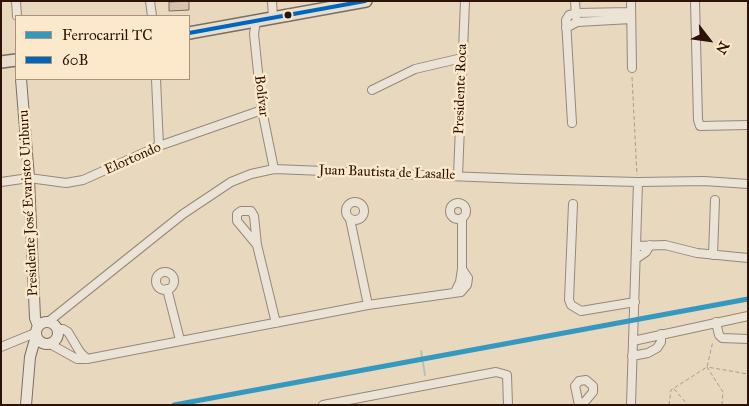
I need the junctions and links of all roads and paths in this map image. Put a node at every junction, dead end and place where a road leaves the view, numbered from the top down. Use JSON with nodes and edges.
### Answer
{"nodes":[{"id":1,"x":16,"y":1,"type":"edge"},
{"id":2,"x":150,"y":1,"type":"edge"},
{"id":3,"x":272,"y":1,"type":"edge"},
{"id":4,"x":366,"y":1,"type":"edge"},
{"id":5,"x":465,"y":1,"type":"edge"},
{"id":6,"x":575,"y":1,"type":"edge"},
{"id":7,"x":631,"y":1,"type":"edge"},
{"id":8,"x":695,"y":1,"type":"edge"},
{"id":9,"x":576,"y":13,"type":"junction"},
{"id":10,"x":17,"y":15,"type":"edge"},
{"id":11,"x":152,"y":15,"type":"edge"},
{"id":12,"x":631,"y":15,"type":"junction"},
{"id":13,"x":596,"y":16,"type":"junction"},
{"id":14,"x":273,"y":18,"type":"junction"},
{"id":15,"x":256,"y":21,"type":"junction"},
{"id":16,"x":577,"y":22,"type":"junction"},
{"id":17,"x":566,"y":28,"type":"junction"},
{"id":18,"x":190,"y":33,"type":"edge"},
{"id":19,"x":462,"y":58,"type":"junction"},
{"id":20,"x":15,"y":60,"type":"edge"},
{"id":21,"x":1,"y":62,"type":"edge"},
{"id":22,"x":632,"y":68,"type":"joint"},
{"id":23,"x":21,"y":80,"type":"edge"},
{"id":24,"x":156,"y":80,"type":"edge"},
{"id":25,"x":372,"y":90,"type":"dead end"},
{"id":26,"x":262,"y":110,"type":"junction"},
{"id":27,"x":572,"y":124,"type":"dead end"},
{"id":28,"x":748,"y":125,"type":"edge"},
{"id":29,"x":159,"y":146,"type":"junction"},
{"id":30,"x":274,"y":169,"type":"junction"},
{"id":31,"x":458,"y":176,"type":"junction"},
{"id":32,"x":29,"y":178,"type":"junction"},
{"id":33,"x":1,"y":182,"type":"edge"},
{"id":34,"x":638,"y":182,"type":"junction"},
{"id":35,"x":748,"y":184,"type":"edge"},
{"id":36,"x":715,"y":200,"type":"dead end"},
{"id":37,"x":573,"y":204,"type":"dead end"},
{"id":38,"x":462,"y":218,"type":"dead end"},
{"id":39,"x":350,"y":219,"type":"dead end"},
{"id":40,"x":258,"y":245,"type":"dead end"},
{"id":41,"x":650,"y":245,"type":"junction"},
{"id":42,"x":637,"y":246,"type":"junction"},
{"id":43,"x":713,"y":255,"type":"junction"},
{"id":44,"x":636,"y":258,"type":"junction"},
{"id":45,"x":748,"y":258,"type":"edge"},
{"id":46,"x":167,"y":290,"type":"dead end"},
{"id":47,"x":635,"y":302,"type":"junction"},
{"id":48,"x":368,"y":306,"type":"junction"},
{"id":49,"x":748,"y":316,"type":"edge"},
{"id":50,"x":716,"y":322,"type":"junction"},
{"id":51,"x":276,"y":323,"type":"junction"},
{"id":52,"x":45,"y":333,"type":"junction"},
{"id":53,"x":661,"y":334,"type":"junction"},
{"id":54,"x":719,"y":335,"type":"junction"},
{"id":55,"x":748,"y":339,"type":"edge"},
{"id":56,"x":180,"y":340,"type":"junction"},
{"id":57,"x":632,"y":341,"type":"junction"},
{"id":58,"x":1,"y":347,"type":"edge"},
{"id":59,"x":632,"y":356,"type":"junction"},
{"id":60,"x":87,"y":359,"type":"junction"},
{"id":61,"x":708,"y":367,"type":"junction"},
{"id":62,"x":748,"y":374,"type":"edge"},
{"id":63,"x":673,"y":388,"type":"junction"},
{"id":64,"x":26,"y":405,"type":"edge"},
{"id":65,"x":323,"y":405,"type":"edge"},
{"id":66,"x":508,"y":405,"type":"edge"},
{"id":67,"x":631,"y":405,"type":"edge"},
{"id":68,"x":669,"y":405,"type":"edge"},
{"id":69,"x":688,"y":405,"type":"edge"},
{"id":70,"x":722,"y":405,"type":"edge"}],
"edges":[{"from":1,"to":10,"type":"street"},
{"from":2,"to":11,"type":"street"},
{"from":3,"to":14,"type":"street"},
{"from":4,"to":14,"type":"main road"},
{"from":5,"to":19,"type":"street","name":"Presidente Roca"},
{"from":6,"to":9,"type":"street"},
{"from":7,"to":12,"type":"street"},
{"from":8,"to":28,"type":"street"},
{"from":9,"to":13,"type":"street"},
{"from":9,"to":16,"type":"street"},
{"from":9,"to":17,"type":"street"},
{"from":12,"to":13,"type":"street"},
{"from":12,"to":22,"type":"street"},
{"from":13,"to":16,"type":"street"},
{"from":14,"to":15,"type":"main road"},
{"from":15,"to":18,"type":"main road"},
{"from":15,"to":26,"type":"street","name":"Bolívar"},
{"from":16,"to":17,"type":"street"},
{"from":17,"to":27,"type":"street"},
{"from":19,"to":25,"type":"street"},
{"from":19,"to":31,"type":"street","name":"Presidente Roca"},
{"from":20,"to":21,"type":"main road"},
{"from":22,"to":34,"type":"path"},
{"from":23,"to":32,"type":"street","name":"Presidente José Evaristo Uriburu"},
{"from":24,"to":29,"type":"street"},
{"from":26,"to":29,"type":"street","name":"Elortondo"},
{"from":26,"to":30,"type":"street","name":"Bolívar"},
{"from":29,"to":32,"type":"street","name":"Elortondo"},
{"from":30,"to":31,"type":"street","name":"Juan Bautista de Lasalle"},
{"from":30,"to":52,"type":"street","name":"Juan Bautista de Lasalle"},
{"from":31,"to":34,"type":"street","name":"Juan Bautista de Lasalle"},
{"from":32,"to":33,"type":"street","name":"Elortondo"},
{"from":32,"to":52,"type":"street","name":"Presidente José Evaristo Uriburu"},
{"from":34,"to":35,"type":"street","name":"Juan Bautista de Lasalle"},
{"from":34,"to":42,"type":"street"},
{"from":36,"to":43,"type":"street"},
{"from":37,"to":47,"type":"street"},
{"from":38,"to":48,"type":"street"},
{"from":39,"to":48,"type":"street"},
{"from":40,"to":51,"type":"street"},
{"from":41,"to":42,"type":"street"},
{"from":41,"to":43,"type":"street"},
{"from":41,"to":44,"type":"street"},
{"from":42,"to":44,"type":"street"},
{"from":43,"to":45,"type":"street"},
{"from":44,"to":47,"type":"street"},
{"from":46,"to":56,"type":"street"},
{"from":47,"to":57,"type":"street"},
{"from":48,"to":51,"type":"street"},
{"from":49,"to":50,"type":"street"},
{"from":50,"to":53,"type":"street"},
{"from":50,"to":54,"type":"street"},
{"from":51,"to":56,"type":"street"},
{"from":52,"to":58,"type":"street"},
{"from":52,"to":60,"type":"street"},
{"from":52,"to":60,"type":"street"},
{"from":52,"to":64,"type":"street","name":"Presidente José Evaristo Uriburu"},
{"from":53,"to":57,"type":"street"},
{"from":53,"to":59,"type":"street"},
{"from":54,"to":55,"type":"street"},
{"from":54,"to":61,"type":"path"},
{"from":56,"to":60,"type":"street"},
{"from":57,"to":59,"type":"street"},
{"from":59,"to":67,"type":"street"},
{"from":61,"to":62,"type":"path"},
{"from":61,"to":63,"type":"path"},
{"from":61,"to":70,"type":"path"},
{"from":63,"to":68,"type":"path"},
{"from":63,"to":69,"type":"path"},
{"from":65,"to":66,"type":"street"}]}
